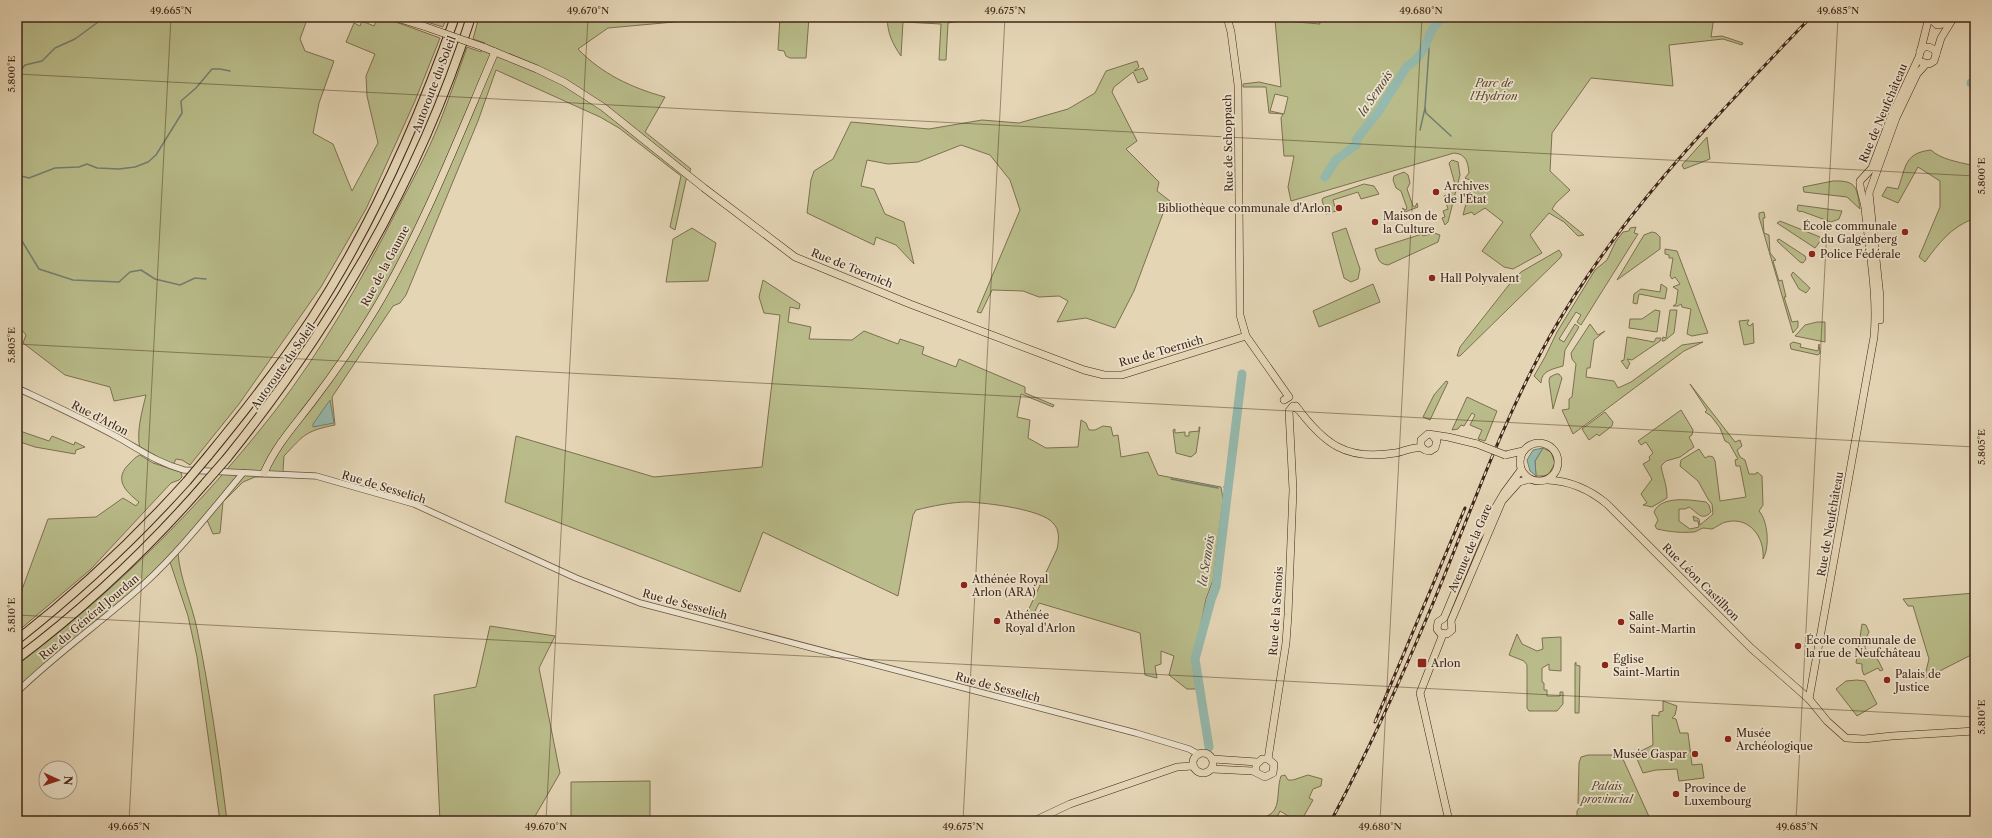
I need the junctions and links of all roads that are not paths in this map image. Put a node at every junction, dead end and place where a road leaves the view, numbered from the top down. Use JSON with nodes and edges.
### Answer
{"nodes":[{"id":1,"x":394,"y":17,"type":"edge"},
{"id":2,"x":454,"y":17,"type":"edge"},
{"id":3,"x":471,"y":17,"type":"edge"},
{"id":4,"x":1227,"y":17,"type":"edge"},
{"id":5,"x":1929,"y":17,"type":"edge"},
{"id":6,"x":1954,"y":17,"type":"edge"},
{"id":7,"x":1925,"y":33,"type":"junction"},
{"id":8,"x":1941,"y":38,"type":"junction"},
{"id":9,"x":1929,"y":47,"type":"junction"},
{"id":10,"x":495,"y":52,"type":"junction"},
{"id":11,"x":1919,"y":54,"type":"junction"},
{"id":12,"x":1936,"y":54,"type":"junction"},
{"id":13,"x":1926,"y":64,"type":"junction"},
{"id":14,"x":1865,"y":176,"type":"junction"},
{"id":15,"x":1872,"y":185,"type":"junction"},
{"id":16,"x":1861,"y":187,"type":"junction"},
{"id":17,"x":1246,"y":336,"type":"junction"},
{"id":18,"x":1873,"y":352,"type":"junction"},
{"id":19,"x":1281,"y":385,"type":"joint"},
{"id":20,"x":17,"y":388,"type":"edge"},
{"id":21,"x":1288,"y":398,"type":"junction"},
{"id":22,"x":1299,"y":410,"type":"junction"},
{"id":23,"x":1433,"y":436,"type":"junction"},
{"id":24,"x":1457,"y":439,"type":"junction"},
{"id":25,"x":1421,"y":444,"type":"junction"},
{"id":26,"x":1436,"y":445,"type":"junction"},
{"id":27,"x":1291,"y":450,"type":"junction"},
{"id":28,"x":1524,"y":451,"type":"junction"},
{"id":29,"x":1505,"y":454,"type":"junction"},
{"id":30,"x":1292,"y":463,"type":"junction"},
{"id":31,"x":1558,"y":466,"type":"junction"},
{"id":32,"x":174,"y":467,"type":"joint"},
{"id":33,"x":1521,"y":467,"type":"junction"},
{"id":34,"x":243,"y":473,"type":"junction"},
{"id":35,"x":264,"y":473,"type":"junction"},
{"id":36,"x":1530,"y":479,"type":"junction"},
{"id":37,"x":1548,"y":480,"type":"junction"},
{"id":38,"x":1575,"y":485,"type":"junction"},
{"id":39,"x":1446,"y":633,"type":"junction"},
{"id":40,"x":17,"y":640,"type":"edge"},
{"id":41,"x":17,"y":659,"type":"edge"},
{"id":42,"x":17,"y":692,"type":"edge"},
{"id":43,"x":1809,"y":699,"type":"junction"},
{"id":44,"x":1975,"y":731,"type":"edge"},
{"id":45,"x":1198,"y":754,"type":"junction"},
{"id":46,"x":1213,"y":759,"type":"junction"},
{"id":47,"x":1268,"y":759,"type":"junction"},
{"id":48,"x":1257,"y":762,"type":"junction"},
{"id":49,"x":1193,"y":766,"type":"junction"},
{"id":50,"x":1212,"y":769,"type":"junction"},
{"id":51,"x":1256,"y":772,"type":"junction"},
{"id":52,"x":1034,"y":821,"type":"edge"},
{"id":53,"x":1449,"y":821,"type":"edge"}],
"edges":[{"from":1,"to":10,"type":"main road","name":"Rue de Toernich","bridge":true},
{"from":2,"to":40,"type":"highway","name":"Autoroute du Soleil","bridge":true},
{"from":3,"to":41,"type":"highway","name":"Autoroute du Soleil","bridge":true},
{"from":4,"to":17,"type":"main road","name":"Rue de Schoppach"},
{"from":5,"to":6,"type":"main road"},
{"from":5,"to":7,"type":"main road","name":"Rue de Neufchâteau"},
{"from":6,"to":8,"type":"main road"},
{"from":7,"to":9,"type":"main road"},
{"from":7,"to":11,"type":"main road","name":"Rue de Neufchâteau"},
{"from":8,"to":9,"type":"main road"},
{"from":8,"to":12,"type":"main road"},
{"from":9,"to":11,"type":"main road"},
{"from":9,"to":12,"type":"main road"},
{"from":10,"to":17,"type":"main road","name":"Rue de Toernich"},
{"from":10,"to":35,"type":"main road","name":"Rue de la Gaume"},
{"from":11,"to":13,"type":"main road"},
{"from":11,"to":14,"type":"main road","name":"Rue de Neufchâteau"},
{"from":12,"to":13,"type":"main road"},
{"from":13,"to":15,"type":"main road","name":"Rue de Neufchâteau"},
{"from":14,"to":15,"type":"main road"},
{"from":14,"to":16,"type":"main road"},
{"from":15,"to":16,"type":"main road"},
{"from":15,"to":18,"type":"main road","name":"Rue de Neufchâteau"},
{"from":16,"to":18,"type":"main road","name":"Rue de Neufchâteau"},
{"from":17,"to":19,"type":"main road","name":"Rue de Schoppach"},
{"from":18,"to":43,"type":"main road","name":"Rue de Neufchâteau"},
{"from":19,"to":21,"type":"main road","name":"Rue de la Semois"},
{"from":20,"to":32,"type":"street","name":"Rue d'Arlon"},
{"from":21,"to":22,"type":"main road"},
{"from":21,"to":27,"type":"main road","name":"Rue de la Semois"},
{"from":21,"to":30,"type":"main road","name":"Rue de la Semois"},
{"from":22,"to":25,"type":"main road"},
{"from":22,"to":27,"type":"main road","name":"Rue de la Semois"},
{"from":23,"to":24,"type":"main road"},
{"from":23,"to":25,"type":"main road"},
{"from":23,"to":26,"type":"main road"},
{"from":24,"to":26,"type":"main road"},
{"from":24,"to":29,"type":"main road","bridge":true},
{"from":25,"to":26,"type":"main road"},
{"from":27,"to":30,"type":"main road","name":"Rue de la Semois"},
{"from":28,"to":29,"type":"main road"},
{"from":28,"to":31,"type":"main road"},
{"from":28,"to":33,"type":"main road"},
{"from":29,"to":33,"type":"main road"},
{"from":30,"to":47,"type":"main road","name":"Rue de la Semois"},
{"from":31,"to":37,"type":"main road"},
{"from":31,"to":38,"type":"main road","name":"Rue Léon Castilhon"},
{"from":32,"to":34,"type":"street","name":"Rue de Sesselich"},
{"from":33,"to":36,"type":"main road"},
{"from":33,"to":39,"type":"main road","name":"Avenue de la Gare"},
{"from":34,"to":35,"type":"street","name":"Rue de Sesselich"},
{"from":34,"to":42,"type":"street","name":"Rue du Général Jourdan"},
{"from":35,"to":45,"type":"street","name":"Rue de Sesselich"},
{"from":36,"to":37,"type":"main road"},
{"from":36,"to":39,"type":"main road","name":"Avenue de la Gare"},
{"from":37,"to":38,"type":"main road","name":"Rue Léon Castilhon"},
{"from":38,"to":43,"type":"main road","name":"Rue Léon Castilhon"},
{"from":39,"to":53,"type":"main road","name":"Avenue de la Gare"},
{"from":43,"to":44,"type":"main road","name":"Rue Léon Castilhon"},
{"from":45,"to":46,"type":"main road"},
{"from":45,"to":49,"type":"main road"},
{"from":46,"to":48,"type":"main road"},
{"from":46,"to":50,"type":"main road"},
{"from":47,"to":48,"type":"main road"},
{"from":47,"to":51,"type":"main road"},
{"from":48,"to":51,"type":"main road"},
{"from":49,"to":50,"type":"main road"},
{"from":49,"to":52,"type":"main road"},
{"from":50,"to":51,"type":"main road"}]}
